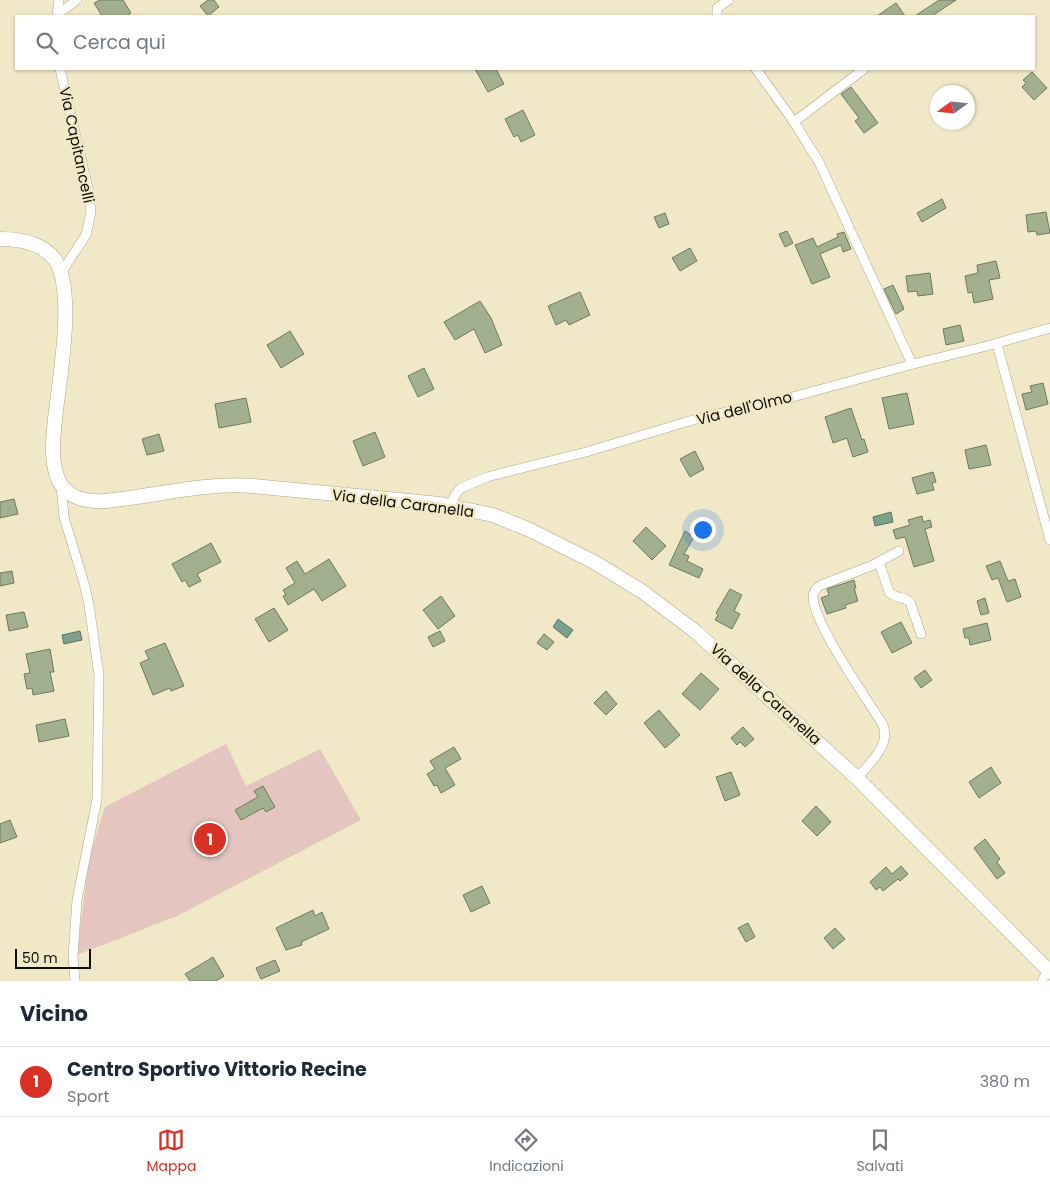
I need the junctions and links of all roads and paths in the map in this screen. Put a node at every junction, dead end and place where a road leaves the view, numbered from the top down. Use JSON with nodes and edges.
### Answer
{"nodes":[{"id":1,"x":59,"y":0,"type":"edge"},
{"id":2,"x":77,"y":0,"type":"edge"},
{"id":3,"x":729,"y":0,"type":"edge"},
{"id":4,"x":58,"y":15,"type":"edge"},
{"id":5,"x":717,"y":15,"type":"edge"},
{"id":6,"x":60,"y":70,"type":"edge"},
{"id":7,"x":757,"y":70,"type":"edge"},
{"id":8,"x":863,"y":70,"type":"edge"},
{"id":9,"x":794,"y":122,"type":"junction"},
{"id":10,"x":0,"y":239,"type":"edge"},
{"id":11,"x":61,"y":273,"type":"junction"},
{"id":12,"x":1050,"y":328,"type":"edge"},
{"id":13,"x":997,"y":344,"type":"junction"},
{"id":14,"x":912,"y":364,"type":"junction"},
{"id":15,"x":61,"y":484,"type":"junction"},
{"id":16,"x":450,"y":506,"type":"junction"},
{"id":17,"x":1050,"y":540,"type":"edge"},
{"id":18,"x":899,"y":551,"type":"dead end"},
{"id":19,"x":879,"y":562,"type":"junction"},
{"id":20,"x":921,"y":634,"type":"dead end"},
{"id":21,"x":857,"y":778,"type":"junction"},
{"id":22,"x":1047,"y":972,"type":"edge"},
{"id":23,"x":75,"y":981,"type":"edge"}],
"edges":[{"from":1,"to":4,"type":"street"},
{"from":2,"to":4,"type":"street"},
{"from":3,"to":5,"type":"street"},
{"from":6,"to":11,"type":"street","name":"Via Capitancelli"},
{"from":7,"to":9,"type":"street"},
{"from":8,"to":9,"type":"street"},
{"from":9,"to":14,"type":"street"},
{"from":10,"to":11,"type":"main road"},
{"from":11,"to":15,"type":"main road"},
{"from":12,"to":13,"type":"street","name":"Via dell'Olmo"},
{"from":13,"to":14,"type":"street","name":"Via dell'Olmo"},
{"from":13,"to":17,"type":"street"},
{"from":14,"to":16,"type":"street","name":"Via dell'Olmo"},
{"from":15,"to":16,"type":"main road","name":"Via della Caranella"},
{"from":15,"to":23,"type":"street"},
{"from":16,"to":21,"type":"main road","name":"Via della Caranella"},
{"from":18,"to":19,"type":"street"},
{"from":19,"to":20,"type":"street"},
{"from":19,"to":21,"type":"street"},
{"from":21,"to":22,"type":"main road","name":"Via della Caranella"}]}
